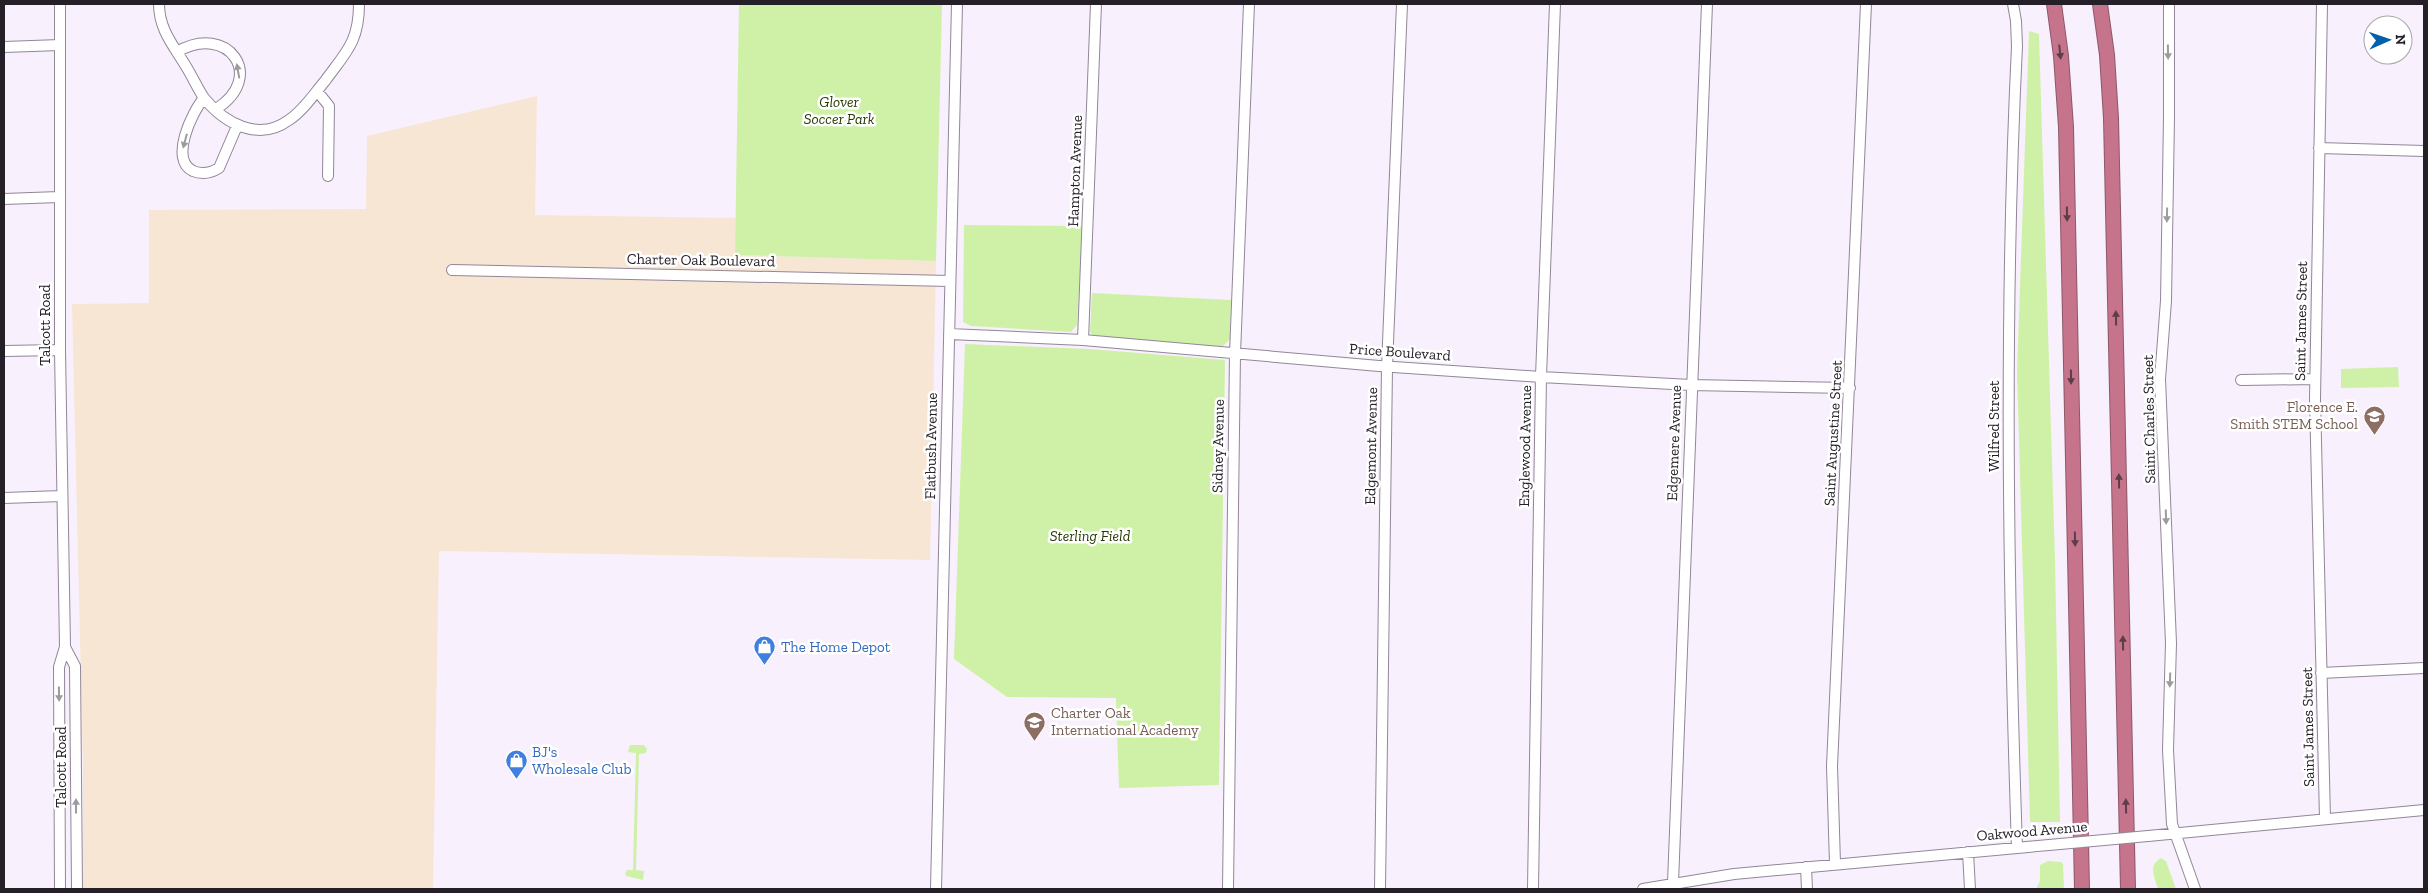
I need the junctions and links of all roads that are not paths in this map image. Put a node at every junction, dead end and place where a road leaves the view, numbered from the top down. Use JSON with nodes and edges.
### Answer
{"nodes":[{"id":1,"x":60,"y":4,"type":"edge"},
{"id":2,"x":159,"y":4,"type":"edge"},
{"id":3,"x":359,"y":4,"type":"edge"},
{"id":4,"x":957,"y":4,"type":"edge"},
{"id":5,"x":1096,"y":4,"type":"edge"},
{"id":6,"x":1249,"y":4,"type":"edge"},
{"id":7,"x":1402,"y":4,"type":"edge"},
{"id":8,"x":1555,"y":4,"type":"edge"},
{"id":9,"x":1707,"y":4,"type":"edge"},
{"id":10,"x":1866,"y":4,"type":"edge"},
{"id":11,"x":2013,"y":4,"type":"edge"},
{"id":12,"x":2054,"y":4,"type":"edge"},
{"id":13,"x":2100,"y":4,"type":"edge"},
{"id":14,"x":2169,"y":4,"type":"edge"},
{"id":15,"x":2322,"y":4,"type":"edge"},
{"id":16,"x":60,"y":45,"type":"junction"},
{"id":17,"x":4,"y":47,"type":"edge"},
{"id":18,"x":177,"y":52,"type":"junction"},
{"id":19,"x":317,"y":91,"type":"junction"},
{"id":20,"x":204,"y":98,"type":"junction"},
{"id":21,"x":216,"y":109,"type":"junction"},
{"id":22,"x":237,"y":126,"type":"junction"},
{"id":23,"x":2319,"y":148,"type":"junction"},
{"id":24,"x":2424,"y":151,"type":"edge"},
{"id":25,"x":328,"y":176,"type":"dead end"},
{"id":26,"x":59,"y":197,"type":"junction"},
{"id":27,"x":4,"y":199,"type":"edge"},
{"id":28,"x":452,"y":270,"type":"dead end"},
{"id":29,"x":950,"y":281,"type":"junction"},
{"id":30,"x":949,"y":334,"type":"junction"},
{"id":31,"x":1083,"y":340,"type":"junction"},
{"id":32,"x":60,"y":350,"type":"junction"},
{"id":33,"x":4,"y":351,"type":"edge"},
{"id":34,"x":1234,"y":354,"type":"junction"},
{"id":35,"x":1386,"y":367,"type":"junction"},
{"id":36,"x":1541,"y":376,"type":"junction"},
{"id":37,"x":2315,"y":379,"type":"junction"},
{"id":38,"x":2241,"y":380,"type":"dead end"},
{"id":39,"x":1691,"y":385,"type":"junction"},
{"id":40,"x":1850,"y":388,"type":"junction"},
{"id":41,"x":62,"y":496,"type":"junction"},
{"id":42,"x":4,"y":498,"type":"edge"},
{"id":43,"x":66,"y":647,"type":"junction"},
{"id":44,"x":2424,"y":668,"type":"edge"},
{"id":45,"x":2322,"y":673,"type":"junction"},
{"id":46,"x":76,"y":717,"type":"junction"},
{"id":47,"x":60,"y":718,"type":"junction"},
{"id":48,"x":2424,"y":810,"type":"edge"},
{"id":49,"x":2325,"y":819,"type":"junction"},
{"id":50,"x":60,"y":829,"type":"junction"},
{"id":51,"x":76,"y":829,"type":"junction"},
{"id":52,"x":2175,"y":833,"type":"junction"},
{"id":53,"x":2017,"y":848,"type":"junction"},
{"id":54,"x":1968,"y":852,"type":"junction"},
{"id":55,"x":1834,"y":864,"type":"junction"},
{"id":56,"x":1806,"y":867,"type":"junction"},
{"id":57,"x":1674,"y":883,"type":"junction"},
{"id":58,"x":60,"y":889,"type":"edge"},
{"id":59,"x":77,"y":889,"type":"edge"},
{"id":60,"x":936,"y":889,"type":"edge"},
{"id":61,"x":1228,"y":889,"type":"edge"},
{"id":62,"x":1380,"y":889,"type":"edge"},
{"id":63,"x":1533,"y":889,"type":"edge"},
{"id":64,"x":1643,"y":889,"type":"edge"},
{"id":65,"x":1807,"y":889,"type":"edge"},
{"id":66,"x":1970,"y":889,"type":"edge"},
{"id":67,"x":2082,"y":889,"type":"edge"},
{"id":68,"x":2128,"y":889,"type":"edge"},
{"id":69,"x":2195,"y":889,"type":"edge"}],
"edges":[{"from":1,"to":16,"type":"street","name":"Talcott Road"},
{"from":2,"to":18,"type":"street"},
{"from":3,"to":19,"type":"street"},
{"from":4,"to":29,"type":"street","name":"Flatbush Avenue"},
{"from":5,"to":31,"type":"street","name":"Hampton Avenue"},
{"from":6,"to":34,"type":"street","name":"Sidney Avenue"},
{"from":7,"to":35,"type":"street","name":"Edgemont Avenue"},
{"from":8,"to":36,"type":"street","name":"Englewood Avenue"},
{"from":9,"to":39,"type":"street","name":"Edgemere Avenue"},
{"from":10,"to":40,"type":"street","name":"Saint Augustine Street"},
{"from":11,"to":53,"type":"street","name":"Wilfred Street"},
{"from":12,"to":67,"type":"highway","one_way":true},
{"from":68,"to":13,"type":"highway","one_way":true},
{"from":14,"to":52,"type":"street","name":"Saint Charles Street","one_way":true},
{"from":15,"to":23,"type":"street","name":"Saint James Street"},
{"from":16,"to":17,"type":"street"},
{"from":16,"to":26,"type":"street","name":"Talcott Road"},
{"from":18,"to":20,"type":"street"},
{"from":21,"to":18,"type":"street","one_way":true},
{"from":19,"to":22,"type":"street"},
{"from":19,"to":25,"type":"street"},
{"from":20,"to":21,"type":"street"},
{"from":20,"to":22,"type":"street","one_way":true},
{"from":21,"to":22,"type":"street"},
{"from":23,"to":24,"type":"street"},
{"from":23,"to":37,"type":"street","name":"Saint James Street"},
{"from":26,"to":27,"type":"street"},
{"from":26,"to":32,"type":"street","name":"Talcott Road"},
{"from":28,"to":29,"type":"street","name":"Charter Oak Boulevard"},
{"from":29,"to":30,"type":"street","name":"Flatbush Avenue"},
{"from":30,"to":31,"type":"street","name":"Price Boulevard"},
{"from":30,"to":60,"type":"street","name":"Flatbush Avenue"},
{"from":31,"to":34,"type":"street","name":"Price Boulevard"},
{"from":32,"to":33,"type":"street"},
{"from":32,"to":41,"type":"street","name":"Talcott Road"},
{"from":34,"to":35,"type":"street","name":"Price Boulevard"},
{"from":34,"to":61,"type":"street","name":"Sidney Avenue"},
{"from":35,"to":36,"type":"street","name":"Price Boulevard"},
{"from":35,"to":62,"type":"street","name":"Edgemont Avenue"},
{"from":36,"to":39,"type":"street","name":"Price Boulevard"},
{"from":36,"to":63,"type":"street","name":"Englewood Avenue"},
{"from":37,"to":38,"type":"street"},
{"from":37,"to":45,"type":"street","name":"Saint James Street"},
{"from":39,"to":40,"type":"street","name":"Price Boulevard"},
{"from":39,"to":57,"type":"street","name":"Edgemere Avenue"},
{"from":40,"to":55,"type":"street","name":"Saint Augustine Street"},
{"from":41,"to":42,"type":"street"},
{"from":41,"to":43,"type":"street","name":"Talcott Road"},
{"from":43,"to":46,"type":"street","name":"Talcott Road"},
{"from":43,"to":47,"type":"street","name":"Talcott Road","one_way":true},
{"from":44,"to":45,"type":"street"},
{"from":45,"to":49,"type":"street","name":"Saint James Street"},
{"from":46,"to":47,"type":"street"},
{"from":51,"to":46,"type":"street","name":"Talcott Road","one_way":true},
{"from":47,"to":50,"type":"street","name":"Talcott Road"},
{"from":48,"to":49,"type":"street","name":"Oakwood Avenue"},
{"from":49,"to":52,"type":"street","name":"Oakwood Avenue"},
{"from":50,"to":51,"type":"street"},
{"from":50,"to":58,"type":"street","name":"Talcott Road"},
{"from":51,"to":59,"type":"street","name":"Talcott Road"},
{"from":52,"to":53,"type":"street","name":"Oakwood Avenue","bridge":true},
{"from":52,"to":69,"type":"street","name":"Saint Charles Street"},
{"from":53,"to":54,"type":"street","name":"Oakwood Avenue"},
{"from":54,"to":55,"type":"street","name":"Oakwood Avenue"},
{"from":54,"to":66,"type":"street"},
{"from":55,"to":56,"type":"street","name":"Oakwood Avenue"},
{"from":56,"to":57,"type":"street","name":"Oakwood Avenue"},
{"from":56,"to":65,"type":"street"},
{"from":57,"to":64,"type":"street","name":"Oakwood Avenue"}]}
